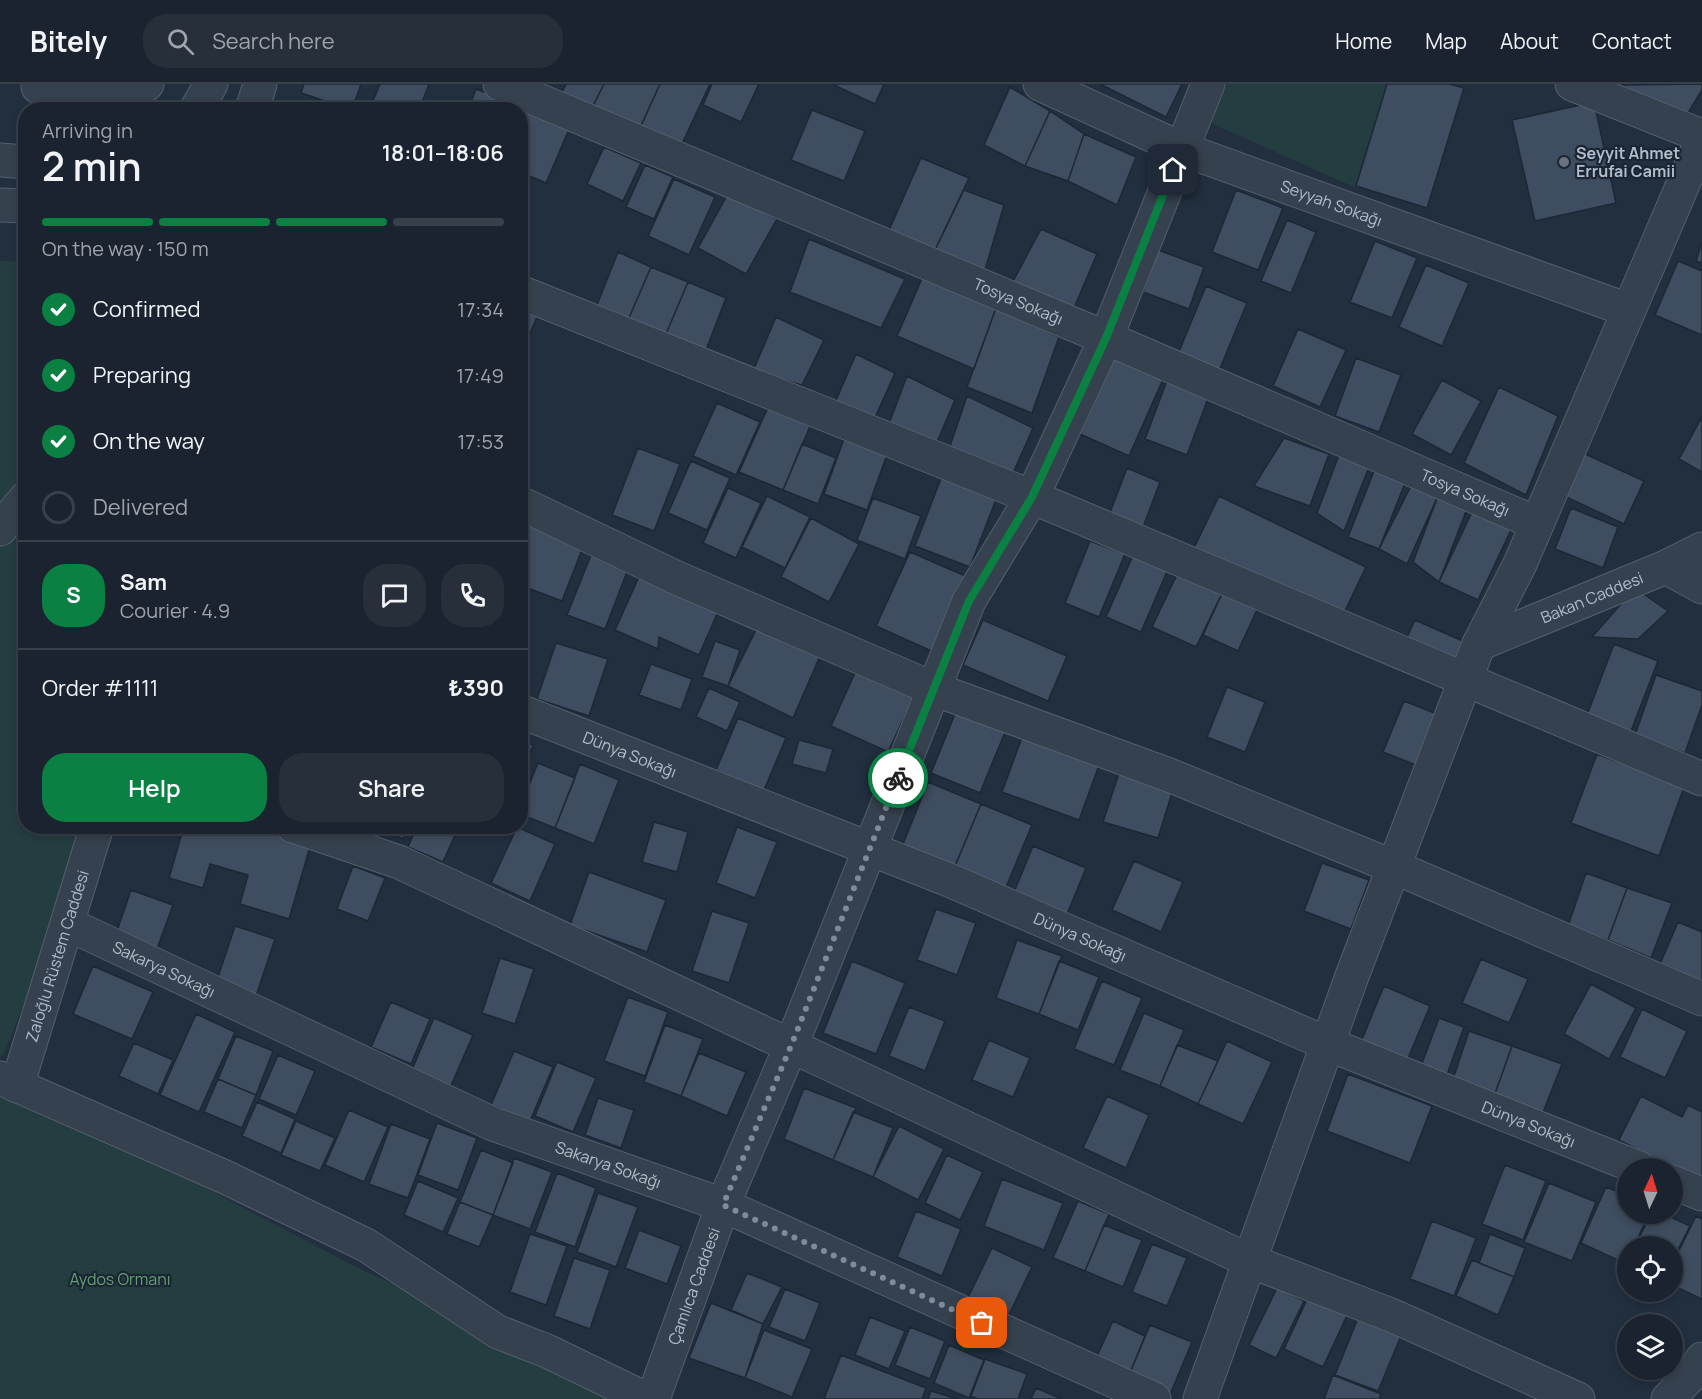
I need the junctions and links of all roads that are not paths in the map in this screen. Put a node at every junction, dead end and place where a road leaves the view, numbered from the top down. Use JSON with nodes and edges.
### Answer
{"nodes":[{"id":1,"x":147,"y":84,"type":"edge"},
{"id":2,"x":211,"y":84,"type":"edge"},
{"id":3,"x":260,"y":84,"type":"edge"},
{"id":4,"x":500,"y":84,"type":"edge"},
{"id":5,"x":1040,"y":84,"type":"edge"},
{"id":6,"x":1208,"y":84,"type":"edge"},
{"id":7,"x":1572,"y":84,"type":"edge"},
{"id":8,"x":38,"y":87,"type":"dead end"},
{"id":9,"x":201,"y":102,"type":"edge"},
{"id":10,"x":254,"y":102,"type":"edge"},
{"id":11,"x":1702,"y":138,"type":"edge"},
{"id":12,"x":1182,"y":149,"type":"junction"},
{"id":13,"x":0,"y":160,"type":"edge"},
{"id":14,"x":18,"y":161,"type":"edge"},
{"id":15,"x":0,"y":205,"type":"edge"},
{"id":16,"x":18,"y":206,"type":"edge"},
{"id":17,"x":528,"y":295,"type":"edge"},
{"id":18,"x":1628,"y":310,"type":"junction"},
{"id":19,"x":1106,"y":338,"type":"junction"},
{"id":20,"x":1032,"y":497,"type":"junction"},
{"id":21,"x":528,"y":507,"type":"edge"},
{"id":22,"x":18,"y":508,"type":"edge"},
{"id":23,"x":1536,"y":523,"type":"junction"},
{"id":24,"x":0,"y":529,"type":"edge"},
{"id":25,"x":1702,"y":549,"type":"edge"},
{"id":26,"x":1666,"y":567,"type":"junction"},
{"id":27,"x":1702,"y":588,"type":"edge"},
{"id":28,"x":1479,"y":644,"type":"junction"},
{"id":29,"x":1467,"y":680,"type":"junction"},
{"id":30,"x":934,"y":689,"type":"junction"},
{"id":31,"x":528,"y":714,"type":"edge"},
{"id":32,"x":1702,"y":779,"type":"edge"},
{"id":33,"x":95,"y":834,"type":"edge"},
{"id":34,"x":317,"y":834,"type":"edge"},
{"id":35,"x":869,"y":848,"type":"junction"},
{"id":36,"x":1394,"y":867,"type":"junction"},
{"id":37,"x":68,"y":924,"type":"junction"},
{"id":38,"x":1702,"y":999,"type":"edge"},
{"id":39,"x":1328,"y":1044,"type":"junction"},
{"id":40,"x":791,"y":1046,"type":"junction"},
{"id":41,"x":8,"y":1082,"type":"edge"},
{"id":42,"x":1617,"y":1159,"type":"edge"},
{"id":43,"x":1683,"y":1186,"type":"edge"},
{"id":44,"x":1702,"y":1194,"type":"edge"},
{"id":45,"x":723,"y":1205,"type":"junction"},
{"id":46,"x":1250,"y":1261,"type":"junction"},
{"id":47,"x":1702,"y":1359,"type":"edge"},
{"id":48,"x":646,"y":1399,"type":"edge"},
{"id":49,"x":653,"y":1399,"type":"edge"},
{"id":50,"x":1154,"y":1399,"type":"edge"},
{"id":51,"x":1200,"y":1399,"type":"edge"},
{"id":52,"x":1578,"y":1399,"type":"edge"},
{"id":53,"x":1668,"y":1399,"type":"edge"}],
"edges":[{"from":1,"to":8,"type":"street"},
{"from":2,"to":9,"type":"street"},
{"from":3,"to":10,"type":"street"},
{"from":4,"to":19,"type":"street","name":"Tosya Sokağı"},
{"from":5,"to":12,"type":"street","name":"Seyyah Sokağı"},
{"from":6,"to":12,"type":"street","name":"Çamlıca Caddesi"},
{"from":7,"to":11,"type":"street"},
{"from":11,"to":18,"type":"street"},
{"from":12,"to":18,"type":"street","name":"Seyyah Sokağı"},
{"from":12,"to":19,"type":"street","name":"Çamlıca Caddesi"},
{"from":13,"to":14,"type":"street"},
{"from":15,"to":16,"type":"street"},
{"from":17,"to":20,"type":"street"},
{"from":18,"to":23,"type":"street"},
{"from":19,"to":20,"type":"street","name":"Çamlıca Caddesi"},
{"from":19,"to":23,"type":"street","name":"Tosya Sokağı"},
{"from":20,"to":29,"type":"street"},
{"from":20,"to":30,"type":"street","name":"Çamlıca Caddesi"},
{"from":21,"to":30,"type":"street"},
{"from":22,"to":24,"type":"street"},
{"from":23,"to":28,"type":"street"},
{"from":25,"to":26,"type":"street","name":"Bakan Caddesi"},
{"from":26,"to":27,"type":"street"},
{"from":26,"to":28,"type":"street","name":"Bakan Caddesi"},
{"from":28,"to":29,"type":"street"},
{"from":29,"to":32,"type":"street"},
{"from":29,"to":36,"type":"street"},
{"from":30,"to":35,"type":"street","name":"Çamlıca Caddesi"},
{"from":30,"to":36,"type":"street"},
{"from":31,"to":35,"type":"street","name":"Dünya Sokağı"},
{"from":33,"to":37,"type":"street","name":"Zaloğlu Rüstem Caddesi"},
{"from":34,"to":40,"type":"street"},
{"from":35,"to":39,"type":"street","name":"Dünya Sokağı"},
{"from":35,"to":40,"type":"street","name":"Çamlıca Caddesi"},
{"from":36,"to":38,"type":"street"},
{"from":36,"to":39,"type":"street"},
{"from":37,"to":41,"type":"street","name":"Zaloğlu Rüstem Caddesi"},
{"from":37,"to":45,"type":"street","name":"Sakarya Sokağı"},
{"from":39,"to":42,"type":"street","name":"Dünya Sokağı"},
{"from":39,"to":46,"type":"street"},
{"from":40,"to":45,"type":"street","name":"Çamlıca Caddesi"},
{"from":40,"to":46,"type":"street"},
{"from":41,"to":48,"type":"street"},
{"from":43,"to":44,"type":"street"},
{"from":45,"to":49,"type":"street","name":"Çamlıca Caddesi"},
{"from":45,"to":50,"type":"street","name":"Sakarya Sokağı"},
{"from":46,"to":51,"type":"street"},
{"from":46,"to":52,"type":"street"},
{"from":47,"to":53,"type":"street"}]}
